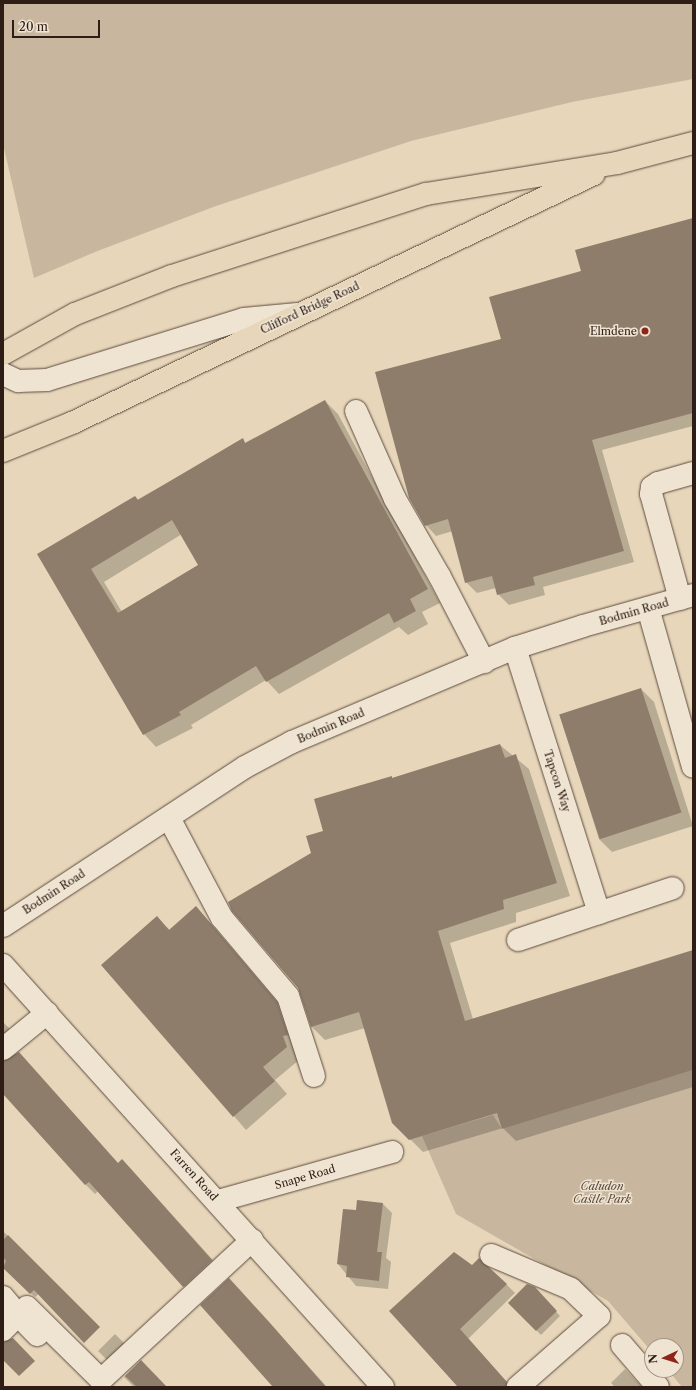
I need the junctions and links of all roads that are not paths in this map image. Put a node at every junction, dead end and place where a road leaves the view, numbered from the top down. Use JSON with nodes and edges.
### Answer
{"nodes":[{"id":1,"x":693,"y":143,"type":"edge"},
{"id":2,"x":617,"y":163,"type":"junction"},
{"id":3,"x":298,"y":314,"type":"junction"},
{"id":4,"x":3,"y":354,"type":"edge"},
{"id":5,"x":3,"y":374,"type":"edge"},
{"id":6,"x":356,"y":411,"type":"dead end"},
{"id":7,"x":3,"y":451,"type":"edge"},
{"id":8,"x":693,"y":474,"type":"edge"},
{"id":9,"x":686,"y":597,"type":"edge"},
{"id":10,"x":648,"y":608,"type":"junction"},
{"id":11,"x":515,"y":648,"type":"junction"},
{"id":12,"x":484,"y":662,"type":"junction"},
{"id":13,"x":693,"y":767,"type":"edge"},
{"id":14,"x":169,"y":818,"type":"junction"},
{"id":15,"x":673,"y":888,"type":"dead end"},
{"id":16,"x":599,"y":913,"type":"junction"},
{"id":17,"x":3,"y":926,"type":"edge"},
{"id":18,"x":518,"y":940,"type":"dead end"},
{"id":19,"x":3,"y":965,"type":"edge"},
{"id":20,"x":47,"y":1013,"type":"junction"},
{"id":21,"x":3,"y":1050,"type":"edge"},
{"id":22,"x":314,"y":1076,"type":"dead end"},
{"id":23,"x":392,"y":1152,"type":"dead end"},
{"id":24,"x":218,"y":1201,"type":"junction"},
{"id":25,"x":252,"y":1240,"type":"junction"},
{"id":26,"x":491,"y":1256,"type":"dead end"},
{"id":27,"x":3,"y":1297,"type":"edge"},
{"id":28,"x":23,"y":1311,"type":"junction"},
{"id":29,"x":3,"y":1330,"type":"edge"},
{"id":30,"x":622,"y":1346,"type":"dead end"},
{"id":31,"x":66,"y":1366,"type":"dead end"},
{"id":32,"x":105,"y":1383,"type":"edge"},
{"id":33,"x":383,"y":1387,"type":"edge"},
{"id":34,"x":518,"y":1387,"type":"edge"},
{"id":35,"x":658,"y":1387,"type":"edge"}],
"edges":[{"from":1,"to":2,"type":"main road","name":"Clifford Bridge Road"},
{"from":2,"to":3,"type":"main road","name":"Clifford Bridge Road"},
{"from":2,"to":4,"type":"main road","name":"Clifford Bridge Road"},
{"from":3,"to":5,"type":"street"},
{"from":3,"to":7,"type":"main road","name":"Clifford Bridge Road"},
{"from":6,"to":12,"type":"street"},
{"from":8,"to":9,"type":"street"},
{"from":9,"to":10,"type":"street","name":"Bodmin Road"},
{"from":10,"to":11,"type":"street","name":"Bodmin Road"},
{"from":10,"to":13,"type":"street"},
{"from":11,"to":12,"type":"street","name":"Bodmin Road"},
{"from":11,"to":16,"type":"street","name":"Tapcon Way"},
{"from":12,"to":14,"type":"street","name":"Bodmin Road"},
{"from":14,"to":17,"type":"street","name":"Bodmin Road"},
{"from":14,"to":22,"type":"street"},
{"from":15,"to":16,"type":"street"},
{"from":16,"to":18,"type":"street"},
{"from":19,"to":20,"type":"street","name":"Farren Road"},
{"from":20,"to":21,"type":"street"},
{"from":20,"to":24,"type":"street","name":"Farren Road"},
{"from":23,"to":24,"type":"street","name":"Snape Road"},
{"from":24,"to":25,"type":"street","name":"Farren Road"},
{"from":25,"to":32,"type":"street"},
{"from":25,"to":33,"type":"street","name":"Farren Road"},
{"from":26,"to":34,"type":"street"},
{"from":27,"to":28,"type":"street"},
{"from":28,"to":29,"type":"street"},
{"from":28,"to":31,"type":"street"},
{"from":28,"to":32,"type":"street"},
{"from":30,"to":35,"type":"street"}]}
